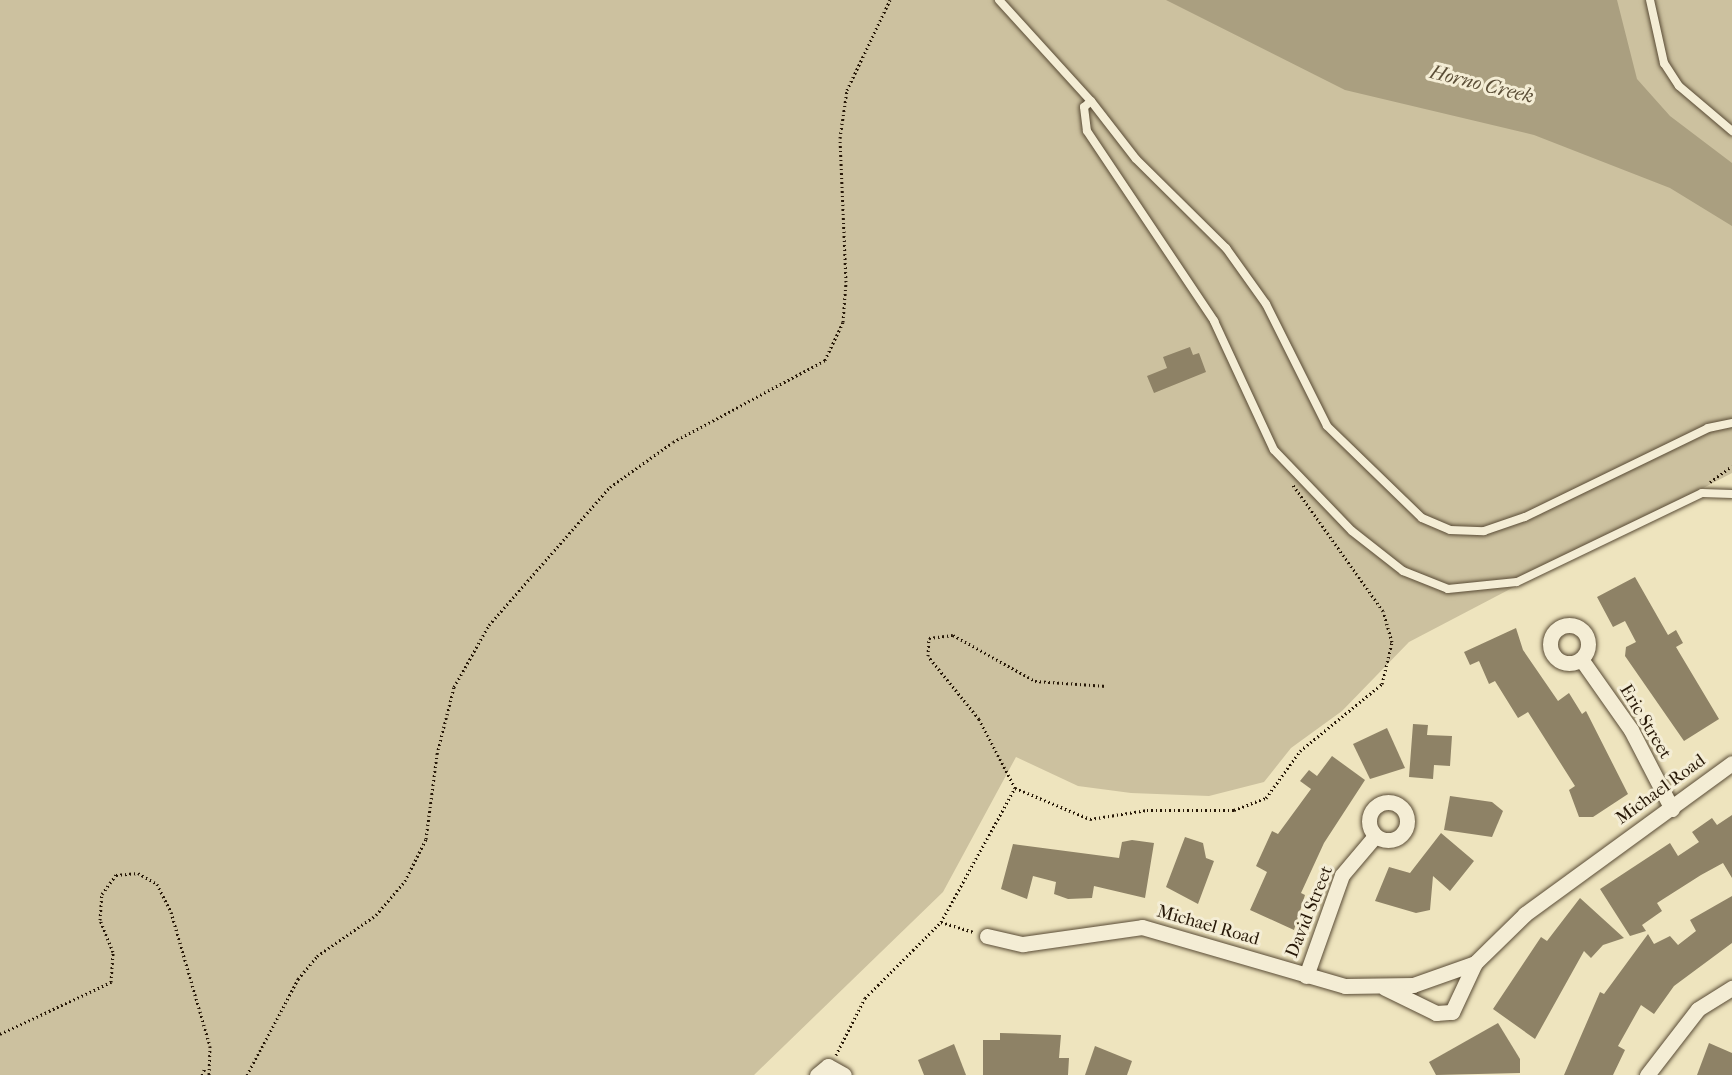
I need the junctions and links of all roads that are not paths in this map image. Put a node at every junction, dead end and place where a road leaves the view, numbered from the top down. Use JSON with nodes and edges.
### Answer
{"nodes":[{"id":1,"x":999,"y":0,"type":"edge"},
{"id":2,"x":1650,"y":0,"type":"edge"},
{"id":3,"x":1091,"y":101,"type":"junction"},
{"id":4,"x":1732,"y":131,"type":"edge"},
{"id":5,"x":1732,"y":423,"type":"edge"},
{"id":6,"x":1732,"y":495,"type":"edge"},
{"id":7,"x":1581,"y":659,"type":"dead end"},
{"id":8,"x":1732,"y":763,"type":"edge"},
{"id":9,"x":1672,"y":809,"type":"junction"},
{"id":10,"x":1375,"y":836,"type":"dead end"},
{"id":11,"x":987,"y":936,"type":"road end"},
{"id":12,"x":1475,"y":963,"type":"junction"},
{"id":13,"x":1306,"y":976,"type":"junction"},
{"id":14,"x":1382,"y":986,"type":"junction"},
{"id":15,"x":1732,"y":988,"type":"edge"},
{"id":16,"x":837,"y":1071,"type":"edge"},
{"id":17,"x":817,"y":1075,"type":"edge"},
{"id":18,"x":1647,"y":1075,"type":"edge"}],
"edges":[{"from":1,"to":3,"type":"lane"},
{"from":2,"to":4,"type":"lane"},
{"from":3,"to":5,"type":"lane"},
{"from":3,"to":6,"type":"lane"},
{"from":7,"to":9,"type":"street","name":"Eric Street"},
{"from":8,"to":9,"type":"street","name":"Michael Road"},
{"from":9,"to":12,"type":"street","name":"Michael Road"},
{"from":10,"to":13,"type":"street","name":"David Street"},
{"from":11,"to":13,"type":"street","name":"Michael Road"},
{"from":12,"to":14,"type":"street","name":"Michael Road"},
{"from":12,"to":14,"type":"street","name":"Michael Road"},
{"from":13,"to":14,"type":"street","name":"Michael Road"},
{"from":15,"to":18,"type":"street"},
{"from":16,"to":17,"type":"street"}]}
